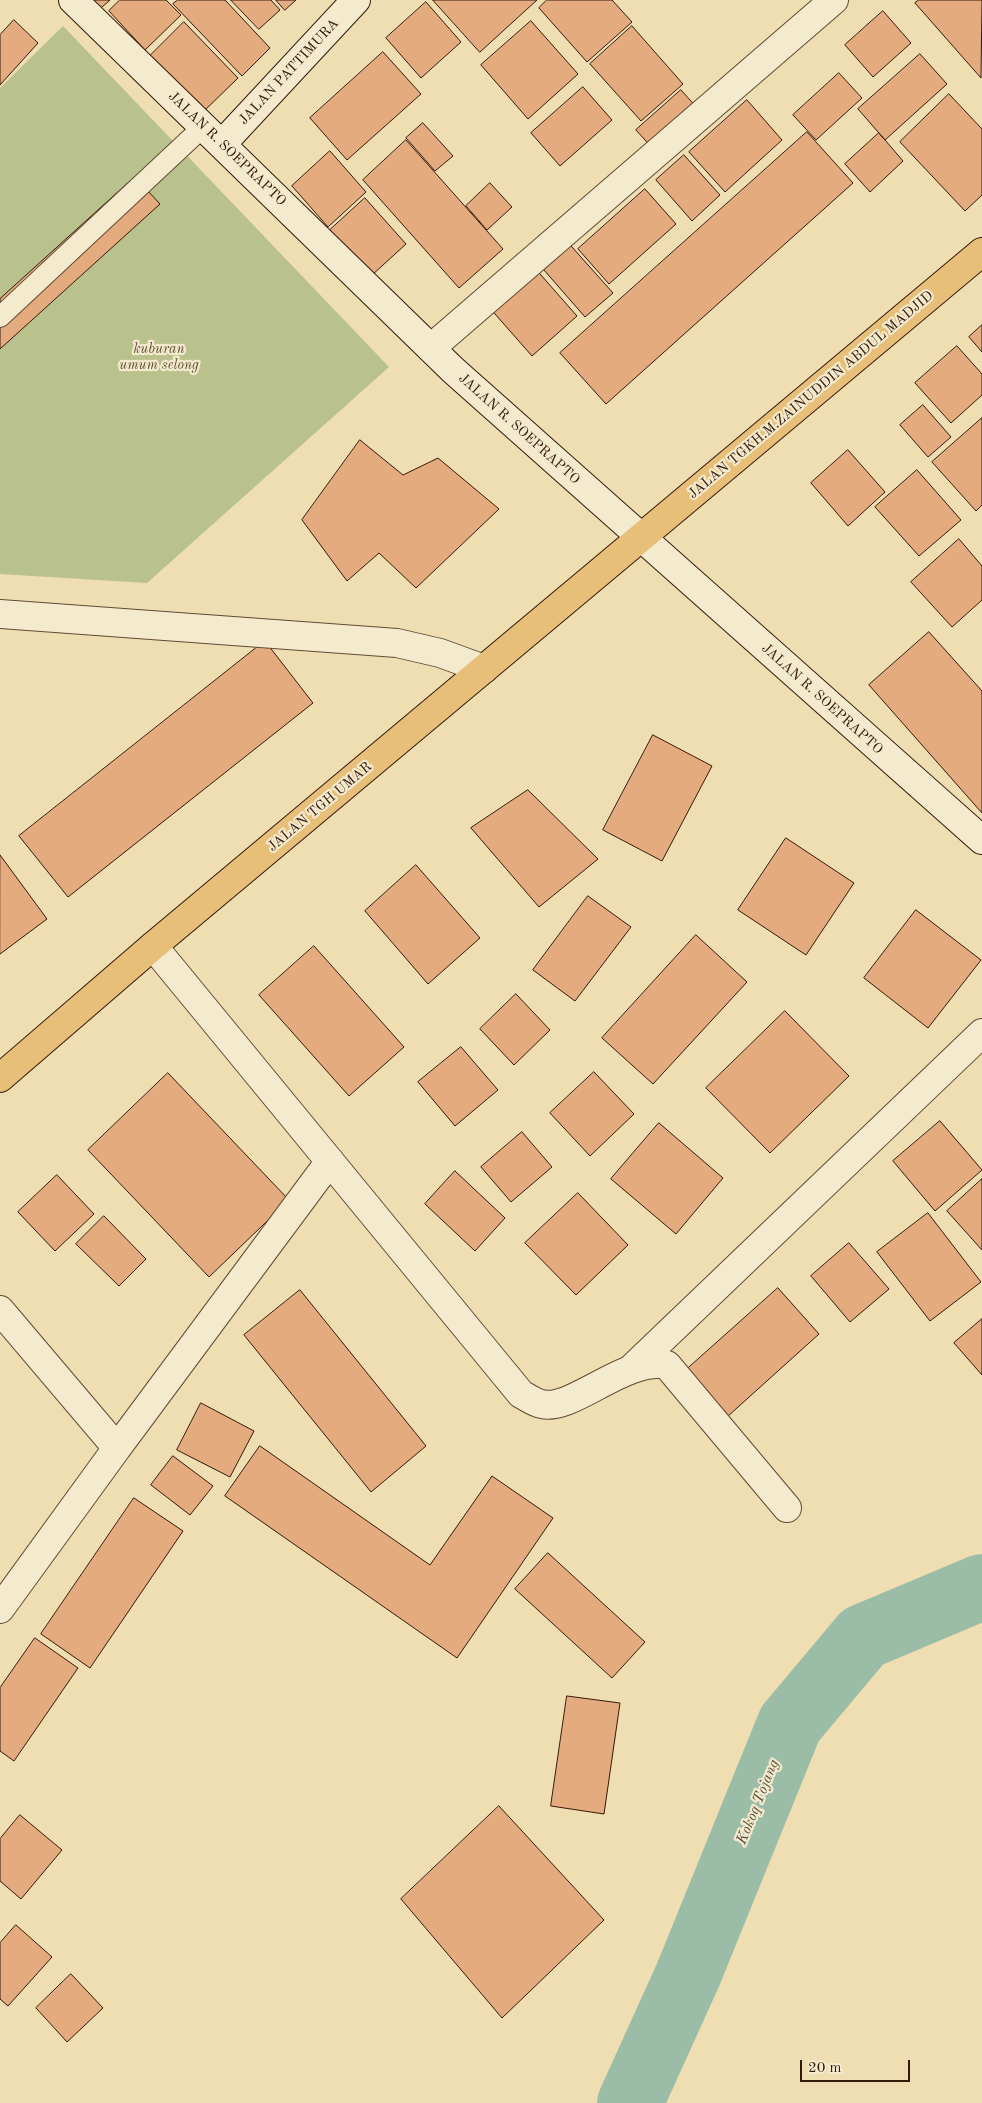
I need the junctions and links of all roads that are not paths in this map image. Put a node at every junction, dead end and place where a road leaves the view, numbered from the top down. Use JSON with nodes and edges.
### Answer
{"nodes":[{"id":1,"x":73,"y":0,"type":"edge"},
{"id":2,"x":356,"y":0,"type":"edge"},
{"id":3,"x":834,"y":0,"type":"edge"},
{"id":4,"x":213,"y":135,"type":"junction"},
{"id":5,"x":982,"y":252,"type":"edge"},
{"id":6,"x":0,"y":317,"type":"edge"},
{"id":7,"x":431,"y":348,"type":"junction"},
{"id":8,"x":641,"y":538,"type":"junction"},
{"id":9,"x":0,"y":614,"type":"edge"},
{"id":10,"x":484,"y":669,"type":"junction"},
{"id":11,"x":982,"y":840,"type":"edge"},
{"id":12,"x":153,"y":946,"type":"junction"},
{"id":13,"x":982,"y":1033,"type":"edge"},
{"id":14,"x":0,"y":1078,"type":"edge"},
{"id":15,"x":330,"y":1161,"type":"junction"},
{"id":16,"x":0,"y":1310,"type":"edge"},
{"id":17,"x":630,"y":1370,"type":"junction"},
{"id":18,"x":117,"y":1448,"type":"junction"},
{"id":19,"x":787,"y":1508,"type":"dead end"},
{"id":20,"x":0,"y":1609,"type":"edge"}],
"edges":[{"from":1,"to":4,"type":"street","name":"JALAN R. SOEPRAPTO"},
{"from":2,"to":4,"type":"street","name":"JALAN PATTIMURA"},
{"from":3,"to":7,"type":"street"},
{"from":4,"to":6,"type":"lane"},
{"from":4,"to":7,"type":"street","name":"JALAN R. SOEPRAPTO"},
{"from":5,"to":8,"type":"main road","name":"JALAN TGKH.M.ZAINUDDIN ABDUL MADJID"},
{"from":7,"to":8,"type":"street","name":"JALAN R. SOEPRAPTO"},
{"from":8,"to":10,"type":"main road","name":"JALAN TGH UMAR"},
{"from":8,"to":11,"type":"street","name":"JALAN R. SOEPRAPTO"},
{"from":9,"to":10,"type":"street"},
{"from":10,"to":12,"type":"main road","name":"JALAN TGH UMAR"},
{"from":12,"to":14,"type":"main road","name":"JALAN TGH UMAR"},
{"from":12,"to":15,"type":"street"},
{"from":13,"to":17,"type":"street"},
{"from":15,"to":17,"type":"street"},
{"from":15,"to":18,"type":"street"},
{"from":16,"to":18,"type":"street"},
{"from":17,"to":19,"type":"street"},
{"from":18,"to":20,"type":"street"}]}
